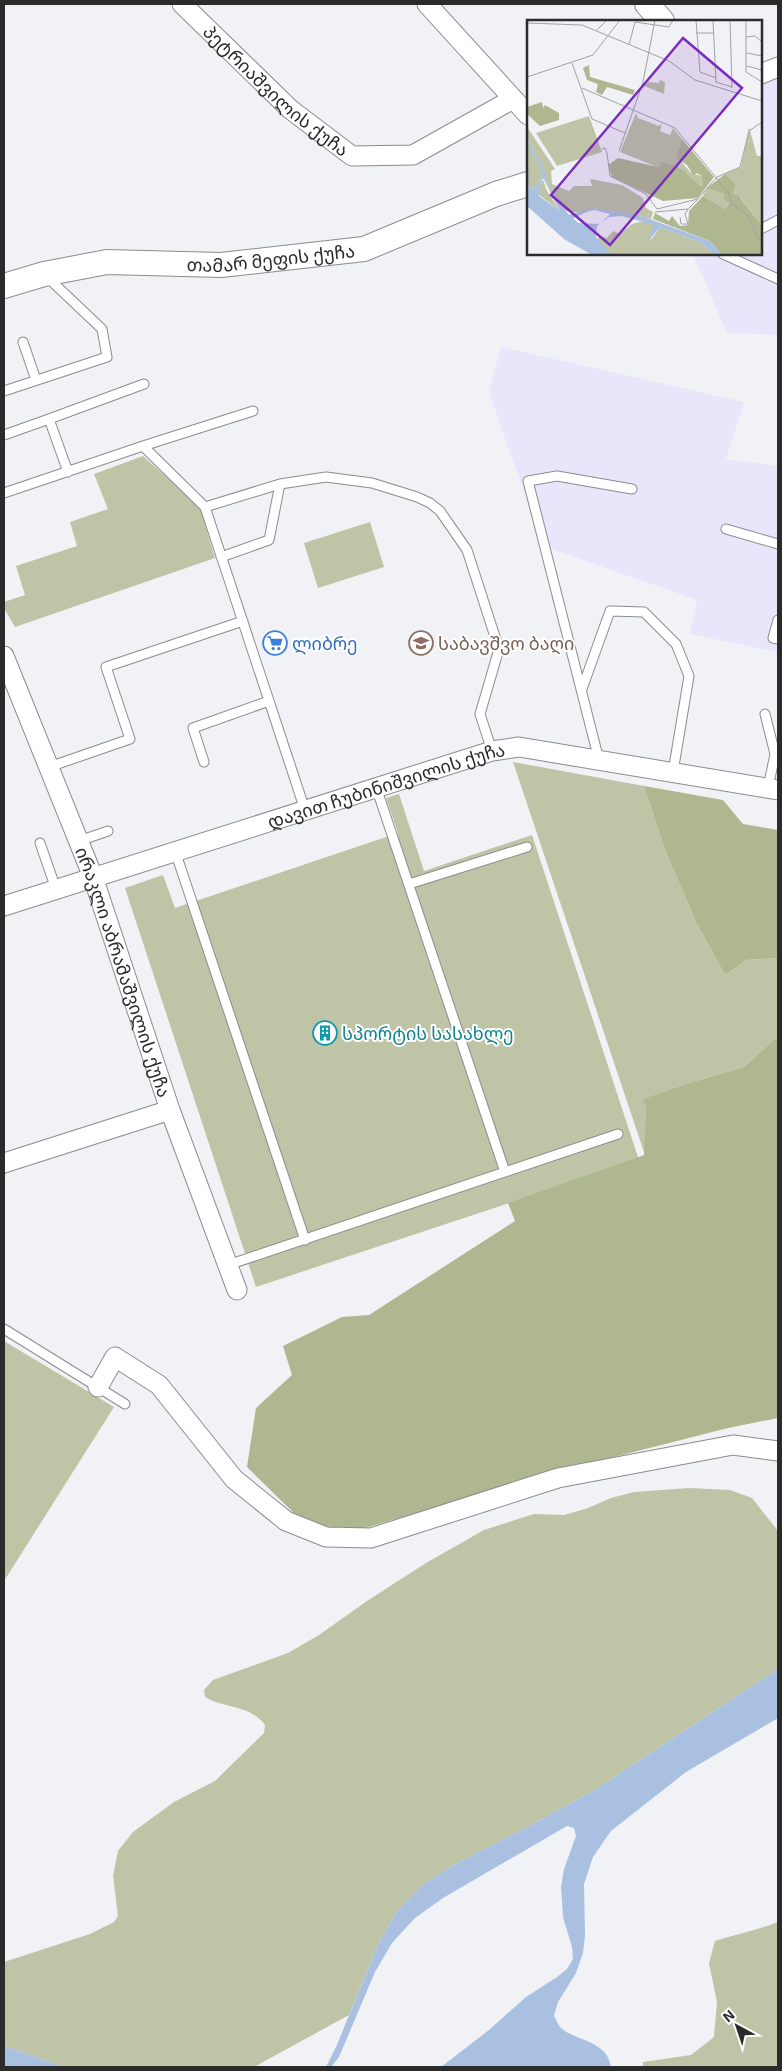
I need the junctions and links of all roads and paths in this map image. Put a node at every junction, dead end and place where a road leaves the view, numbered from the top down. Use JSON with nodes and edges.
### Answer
{"nodes":[{"id":1,"x":182,"y":4,"type":"edge"},
{"id":2,"x":427,"y":4,"type":"edge"},
{"id":3,"x":647,"y":4,"type":"edge"},
{"id":4,"x":661,"y":20,"type":"edge"},
{"id":5,"x":778,"y":67,"type":"edge"},
{"id":6,"x":762,"y":74,"type":"edge"},
{"id":7,"x":514,"y":99,"type":"junction"},
{"id":8,"x":527,"y":114,"type":"edge"},
{"id":9,"x":527,"y":184,"type":"edge"},
{"id":10,"x":778,"y":220,"type":"edge"},
{"id":11,"x":762,"y":228,"type":"edge"},
{"id":12,"x":725,"y":255,"type":"edge"},
{"id":13,"x":44,"y":274,"type":"junction"},
{"id":14,"x":778,"y":279,"type":"edge"},
{"id":15,"x":4,"y":286,"type":"edge"},
{"id":16,"x":23,"y":342,"type":"dead end"},
{"id":17,"x":36,"y":380,"type":"junction"},
{"id":18,"x":144,"y":384,"type":"dead end"},
{"id":19,"x":4,"y":390,"type":"edge"},
{"id":20,"x":253,"y":411,"type":"dead end"},
{"id":21,"x":49,"y":419,"type":"junction"},
{"id":22,"x":4,"y":435,"type":"edge"},
{"id":23,"x":143,"y":446,"type":"junction"},
{"id":24,"x":68,"y":472,"type":"junction"},
{"id":25,"x":280,"y":484,"type":"junction"},
{"id":26,"x":632,"y":489,"type":"dead end"},
{"id":27,"x":4,"y":493,"type":"edge"},
{"id":28,"x":205,"y":507,"type":"junction"},
{"id":29,"x":726,"y":529,"type":"dead end"},
{"id":30,"x":778,"y":544,"type":"edge"},
{"id":31,"x":221,"y":557,"type":"junction"},
{"id":32,"x":778,"y":620,"type":"edge"},
{"id":33,"x":243,"y":621,"type":"junction"},
{"id":34,"x":778,"y":639,"type":"edge"},
{"id":35,"x":4,"y":656,"type":"edge"},
{"id":36,"x":582,"y":689,"type":"junction"},
{"id":37,"x":270,"y":701,"type":"junction"},
{"id":38,"x":764,"y":714,"type":"dead end"},
{"id":39,"x":492,"y":751,"type":"junction"},
{"id":40,"x":599,"y":760,"type":"junction"},
{"id":41,"x":204,"y":762,"type":"dead end"},
{"id":42,"x":49,"y":767,"type":"junction"},
{"id":43,"x":673,"y":772,"type":"junction"},
{"id":44,"x":376,"y":787,"type":"junction"},
{"id":45,"x":773,"y":789,"type":"edge"},
{"id":46,"x":305,"y":810,"type":"junction"},
{"id":47,"x":108,"y":830,"type":"dead end"},
{"id":48,"x":79,"y":841,"type":"junction"},
{"id":49,"x":40,"y":844,"type":"dead end"},
{"id":50,"x":527,"y":847,"type":"dead end"},
{"id":51,"x":175,"y":851,"type":"junction"},
{"id":52,"x":93,"y":877,"type":"junction"},
{"id":53,"x":409,"y":884,"type":"junction"},
{"id":54,"x":56,"y":889,"type":"junction"},
{"id":55,"x":4,"y":906,"type":"edge"},
{"id":56,"x":170,"y":1110,"type":"junction"},
{"id":57,"x":618,"y":1134,"type":"dead end"},
{"id":58,"x":4,"y":1163,"type":"edge"},
{"id":59,"x":505,"y":1172,"type":"junction"},
{"id":60,"x":305,"y":1240,"type":"junction"},
{"id":61,"x":228,"y":1265,"type":"junction"},
{"id":62,"x":237,"y":1290,"type":"dead end"},
{"id":63,"x":4,"y":1329,"type":"edge"},
{"id":64,"x":98,"y":1386,"type":"junction"},
{"id":65,"x":126,"y":1404,"type":"dead end"},
{"id":66,"x":778,"y":1451,"type":"edge"}],
"edges":[{"from":1,"to":7,"type":"street","name":"პეტრიაშვილის ქუჩა"},
{"from":2,"to":7,"type":"street"},
{"from":3,"to":4,"type":"street"},
{"from":5,"to":6,"type":"street"},
{"from":7,"to":8,"type":"street"},
{"from":9,"to":13,"type":"street","name":"თამარ მეფის ქუჩა"},
{"from":10,"to":11,"type":"lane"},
{"from":12,"to":14,"type":"lane"},
{"from":13,"to":15,"type":"street","name":"თამარ მეფის ქუჩა"},
{"from":13,"to":17,"type":"lane"},
{"from":16,"to":17,"type":"lane"},
{"from":17,"to":19,"type":"lane"},
{"from":18,"to":21,"type":"lane"},
{"from":20,"to":23,"type":"lane"},
{"from":21,"to":22,"type":"lane"},
{"from":21,"to":24,"type":"lane"},
{"from":23,"to":24,"type":"lane"},
{"from":23,"to":28,"type":"lane"},
{"from":24,"to":27,"type":"lane"},
{"from":25,"to":28,"type":"lane"},
{"from":25,"to":31,"type":"lane"},
{"from":25,"to":39,"type":"lane"},
{"from":26,"to":36,"type":"lane"},
{"from":28,"to":31,"type":"lane"},
{"from":29,"to":30,"type":"lane"},
{"from":31,"to":33,"type":"lane"},
{"from":32,"to":34,"type":"lane"},
{"from":33,"to":37,"type":"lane"},
{"from":33,"to":42,"type":"lane"},
{"from":35,"to":42,"type":"street","name":"ირაკლი აბრამაშვილის ქუჩა"},
{"from":36,"to":40,"type":"lane"},
{"from":36,"to":43,"type":"lane"},
{"from":37,"to":41,"type":"lane"},
{"from":37,"to":46,"type":"lane"},
{"from":38,"to":45,"type":"lane"},
{"from":39,"to":40,"type":"street","name":"დავით ჩუბინიშვილის ქუჩა"},
{"from":39,"to":44,"type":"street","name":"დავით ჩუბინიშვილის ქუჩა"},
{"from":40,"to":43,"type":"street","name":"დავით ჩუბინიშვილის ქუჩა"},
{"from":42,"to":48,"type":"street","name":"ირაკლი აბრამაშვილის ქუჩა"},
{"from":43,"to":45,"type":"street","name":"დავით ჩუბინიშვილის ქუჩა"},
{"from":44,"to":46,"type":"street","name":"დავით ჩუბინიშვილის ქუჩა"},
{"from":44,"to":53,"type":"lane"},
{"from":46,"to":51,"type":"street","name":"დავით ჩუბინიშვილის ქუჩა"},
{"from":47,"to":48,"type":"lane"},
{"from":48,"to":52,"type":"street","name":"ირაკლი აბრამაშვილის ქუჩა"},
{"from":49,"to":54,"type":"lane"},
{"from":50,"to":53,"type":"lane"},
{"from":51,"to":52,"type":"street","name":"დავით ჩუბინიშვილის ქუჩა"},
{"from":51,"to":60,"type":"lane"},
{"from":52,"to":54,"type":"street","name":"დავით ჩუბინიშვილის ქუჩა"},
{"from":52,"to":56,"type":"street","name":"ირაკლი აბრამაშვილის ქუჩა"},
{"from":53,"to":59,"type":"lane"},
{"from":54,"to":55,"type":"street","name":"დავით ჩუბინიშვილის ქუჩა"},
{"from":56,"to":58,"type":"street"},
{"from":56,"to":61,"type":"street","name":"ირაკლი აბრამაშვილის ქუჩა"},
{"from":57,"to":59,"type":"lane"},
{"from":59,"to":60,"type":"lane"},
{"from":60,"to":61,"type":"lane"},
{"from":61,"to":62,"type":"street","name":"ირაკლი აბრამაშვილის ქუჩა"},
{"from":63,"to":64,"type":"lane"},
{"from":64,"to":65,"type":"lane"},
{"from":64,"to":66,"type":"street"}]}
